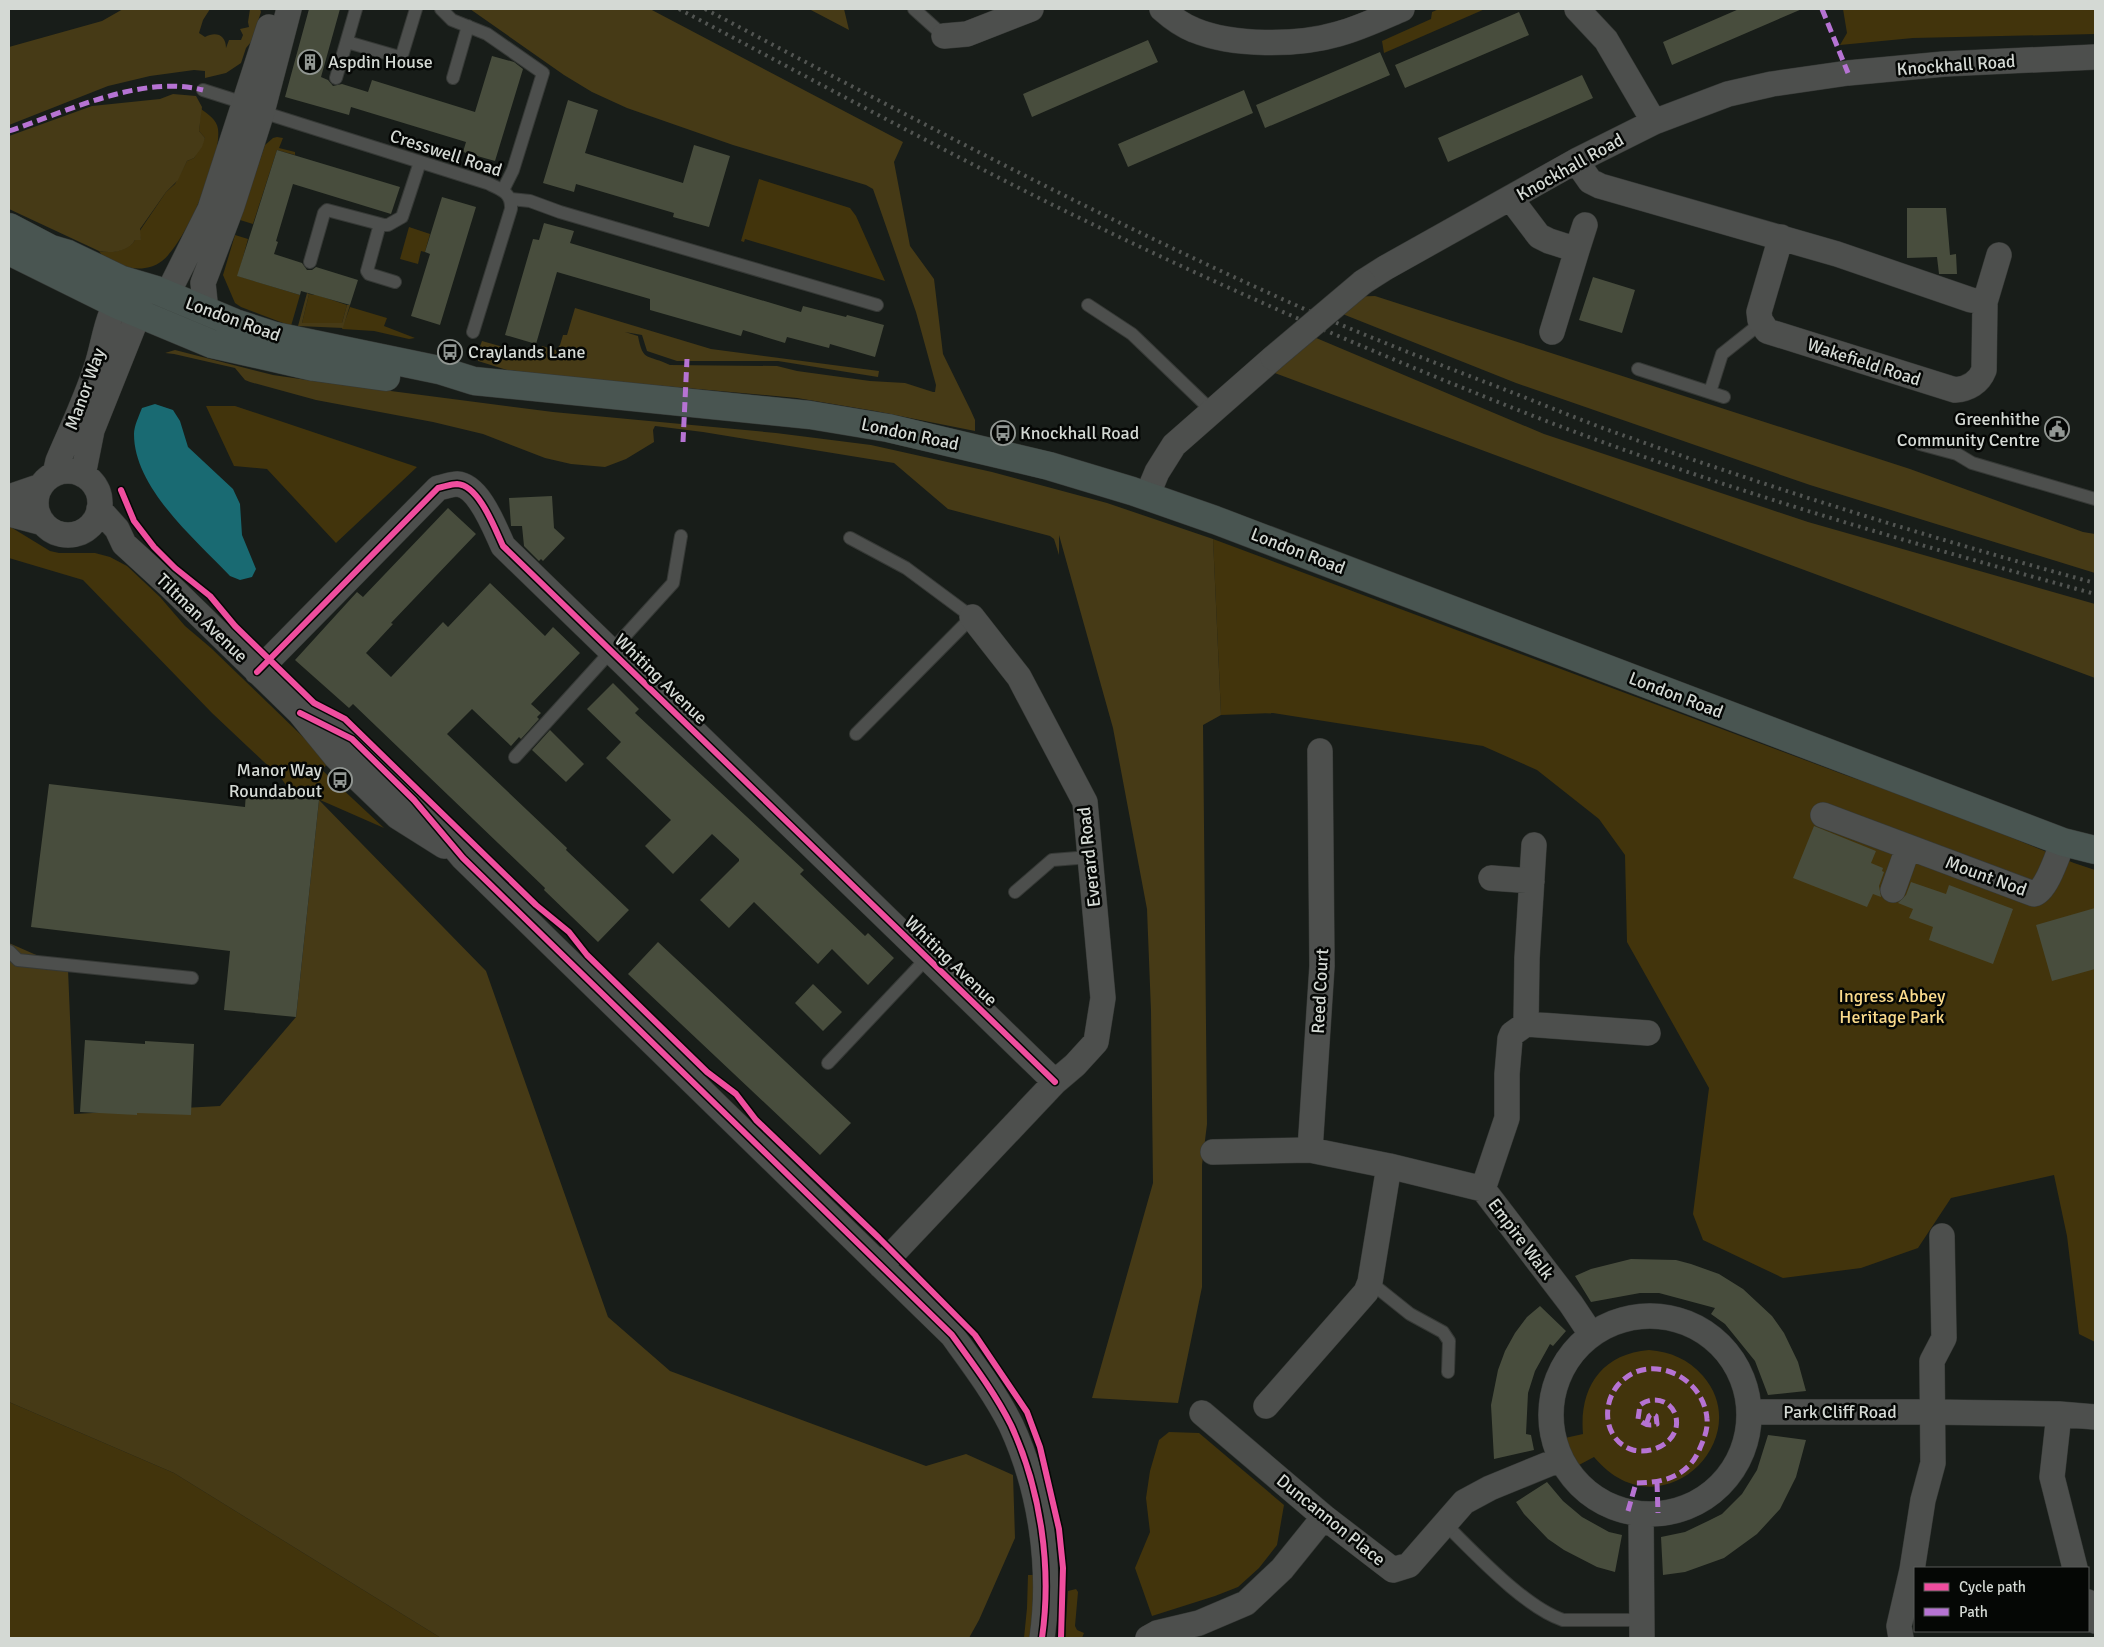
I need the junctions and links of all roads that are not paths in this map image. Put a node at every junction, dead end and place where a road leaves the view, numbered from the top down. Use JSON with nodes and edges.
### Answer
{"nodes":[{"id":1,"x":274,"y":9,"type":"edge"},
{"id":2,"x":289,"y":9,"type":"edge"},
{"id":3,"x":356,"y":9,"type":"edge"},
{"id":4,"x":416,"y":9,"type":"edge"},
{"id":5,"x":441,"y":9,"type":"edge"},
{"id":6,"x":914,"y":9,"type":"edge"},
{"id":7,"x":1031,"y":9,"type":"edge"},
{"id":8,"x":1162,"y":9,"type":"edge"},
{"id":9,"x":1402,"y":9,"type":"edge"},
{"id":10,"x":1577,"y":9,"type":"edge"},
{"id":11,"x":1362,"y":17,"type":"edge"},
{"id":12,"x":468,"y":26,"type":"junction"},
{"id":13,"x":944,"y":36,"type":"joint"},
{"id":14,"x":347,"y":42,"type":"junction"},
{"id":15,"x":2095,"y":57,"type":"edge"},
{"id":16,"x":336,"y":78,"type":"dead end"},
{"id":17,"x":452,"y":78,"type":"dead end"},
{"id":18,"x":203,"y":90,"type":"dead end"},
{"id":19,"x":253,"y":107,"type":"junction"},
{"id":20,"x":1654,"y":122,"type":"junction"},
{"id":21,"x":420,"y":162,"type":"junction"},
{"id":22,"x":1576,"y":162,"type":"junction"},
{"id":23,"x":507,"y":195,"type":"junction"},
{"id":24,"x":1511,"y":199,"type":"junction"},
{"id":25,"x":380,"y":224,"type":"junction"},
{"id":26,"x":1586,"y":225,"type":"dead end"},
{"id":27,"x":9,"y":227,"type":"edge"},
{"id":28,"x":1781,"y":238,"type":"junction"},
{"id":29,"x":1577,"y":250,"type":"junction"},
{"id":30,"x":9,"y":251,"type":"edge"},
{"id":31,"x":1999,"y":255,"type":"dead end"},
{"id":32,"x":310,"y":262,"type":"dead end"},
{"id":33,"x":394,"y":282,"type":"dead end"},
{"id":34,"x":167,"y":295,"type":"junction"},
{"id":35,"x":128,"y":299,"type":"junction"},
{"id":36,"x":1985,"y":302,"type":"junction"},
{"id":37,"x":878,"y":305,"type":"dead end"},
{"id":38,"x":1088,"y":305,"type":"dead end"},
{"id":39,"x":206,"y":311,"type":"junction"},
{"id":40,"x":1761,"y":323,"type":"junction"},
{"id":41,"x":473,"y":332,"type":"dead end"},
{"id":42,"x":1552,"y":332,"type":"dead end"},
{"id":43,"x":212,"y":344,"type":"junction"},
{"id":44,"x":1638,"y":369,"type":"dead end"},
{"id":45,"x":467,"y":380,"type":"junction"},
{"id":46,"x":1710,"y":392,"type":"junction"},
{"id":47,"x":1724,"y":397,"type":"dead end"},
{"id":48,"x":1212,"y":411,"type":"junction"},
{"id":49,"x":1920,"y":444,"type":"dead end"},
{"id":50,"x":83,"y":475,"type":"junction"},
{"id":51,"x":48,"y":480,"type":"junction"},
{"id":52,"x":1147,"y":496,"type":"junction"},
{"id":53,"x":9,"y":497,"type":"edge"},
{"id":54,"x":2095,"y":499,"type":"edge"},
{"id":55,"x":99,"y":509,"type":"junction"},
{"id":56,"x":9,"y":514,"type":"edge"},
{"id":57,"x":43,"y":523,"type":"junction"},
{"id":58,"x":86,"y":529,"type":"junction"},
{"id":59,"x":681,"y":536,"type":"dead end"},
{"id":60,"x":850,"y":538,"type":"dead end"},
{"id":61,"x":124,"y":544,"type":"junction"},
{"id":62,"x":972,"y":617,"type":"junction"},
{"id":63,"x":612,"y":652,"type":"junction"},
{"id":64,"x":257,"y":672,"type":"junction"},
{"id":65,"x":856,"y":734,"type":"dead end"},
{"id":66,"x":1320,"y":751,"type":"dead end"},
{"id":67,"x":515,"y":757,"type":"dead end"},
{"id":68,"x":1823,"y":815,"type":"dead end"},
{"id":69,"x":2063,"y":842,"type":"junction"},
{"id":70,"x":1534,"y":845,"type":"dead end"},
{"id":71,"x":1908,"y":848,"type":"junction"},
{"id":72,"x":2095,"y":850,"type":"edge"},
{"id":73,"x":1090,"y":857,"type":"junction"},
{"id":74,"x":1491,"y":878,"type":"dead end"},
{"id":75,"x":1532,"y":881,"type":"junction"},
{"id":76,"x":1893,"y":890,"type":"dead end"},
{"id":77,"x":1015,"y":892,"type":"dead end"},
{"id":78,"x":9,"y":951,"type":"edge"},
{"id":79,"x":927,"y":958,"type":"junction"},
{"id":80,"x":192,"y":978,"type":"dead end"},
{"id":81,"x":1526,"y":1024,"type":"junction"},
{"id":82,"x":1648,"y":1033,"type":"dead end"},
{"id":83,"x":828,"y":1063,"type":"dead end"},
{"id":84,"x":1055,"y":1082,"type":"junction"},
{"id":85,"x":1310,"y":1150,"type":"junction"},
{"id":86,"x":1213,"y":1152,"type":"dead end"},
{"id":87,"x":1389,"y":1166,"type":"junction"},
{"id":88,"x":1484,"y":1189,"type":"junction"},
{"id":89,"x":1942,"y":1236,"type":"dead end"},
{"id":90,"x":881,"y":1266,"type":"junction"},
{"id":91,"x":1370,"y":1282,"type":"junction"},
{"id":92,"x":1592,"y":1334,"type":"junction"},
{"id":93,"x":1448,"y":1372,"type":"dead end"},
{"id":94,"x":1266,"y":1406,"type":"dead end"},
{"id":95,"x":1750,"y":1412,"type":"junction"},
{"id":96,"x":1931,"y":1412,"type":"junction"},
{"id":97,"x":1202,"y":1413,"type":"dead end"},
{"id":98,"x":2058,"y":1414,"type":"junction"},
{"id":99,"x":2095,"y":1417,"type":"edge"},
{"id":100,"x":1561,"y":1459,"type":"junction"},
{"id":101,"x":1641,"y":1514,"type":"junction"},
{"id":102,"x":1324,"y":1516,"type":"junction"},
{"id":103,"x":1444,"y":1523,"type":"junction"},
{"id":104,"x":2075,"y":1567,"type":"edge"},
{"id":105,"x":2089,"y":1605,"type":"edge"},
{"id":106,"x":2095,"y":1621,"type":"edge"},
{"id":107,"x":1642,"y":1629,"type":"edge"},
{"id":108,"x":1042,"y":1638,"type":"edge"},
{"id":109,"x":1148,"y":1638,"type":"edge"},
{"id":110,"x":1901,"y":1638,"type":"edge"}],
"edges":[{"from":1,"to":19,"type":"street"},
{"from":2,"to":19,"type":"street"},
{"from":3,"to":14,"type":"lane"},
{"from":4,"to":14,"type":"lane"},
{"from":5,"to":12,"type":"lane"},
{"from":6,"to":13,"type":"lane"},
{"from":7,"to":13,"type":"street"},
{"from":8,"to":11,"type":"street"},
{"from":9,"to":11,"type":"street"},
{"from":10,"to":20,"type":"street"},
{"from":12,"to":17,"type":"lane"},
{"from":12,"to":23,"type":"lane"},
{"from":14,"to":16,"type":"lane"},
{"from":15,"to":20,"type":"street","name":"Knockhall Road"},
{"from":18,"to":19,"type":"lane","name":"Cresswell Road"},
{"from":19,"to":21,"type":"lane","name":"Cresswell Road"},
{"from":19,"to":34,"type":"street"},
{"from":19,"to":39,"type":"street"},
{"from":20,"to":22,"type":"street","name":"Knockhall Road"},
{"from":21,"to":23,"type":"lane","name":"Cresswell Road"},
{"from":21,"to":25,"type":"lane"},
{"from":22,"to":24,"type":"street","name":"Knockhall Road"},
{"from":22,"to":28,"type":"street"},
{"from":23,"to":37,"type":"lane"},
{"from":23,"to":41,"type":"lane","name":"Cresswell Road"},
{"from":24,"to":29,"type":"street"},
{"from":24,"to":48,"type":"street","name":"Knockhall Road","bridge":true},
{"from":25,"to":32,"type":"lane"},
{"from":25,"to":33,"type":"lane"},
{"from":26,"to":29,"type":"street"},
{"from":27,"to":35,"type":"main road","name":"London Road"},
{"from":28,"to":36,"type":"street"},
{"from":28,"to":40,"type":"street"},
{"from":29,"to":42,"type":"street"},
{"from":30,"to":35,"type":"main road","name":"London Road"},
{"from":31,"to":36,"type":"street","name":"Wakefield Road"},
{"from":34,"to":35,"type":"main road","name":"London Road"},
{"from":34,"to":39,"type":"main road","name":"London Road"},
{"from":34,"to":43,"type":"main road"},
{"from":35,"to":43,"type":"main road","name":"London Road"},
{"from":35,"to":50,"type":"street","name":"Manor Way"},
{"from":35,"to":51,"type":"street","name":"Manor Way"},
{"from":36,"to":40,"type":"street","name":"Wakefield Road"},
{"from":38,"to":48,"type":"lane"},
{"from":39,"to":45,"type":"main road","name":"London Road"},
{"from":40,"to":46,"type":"lane"},
{"from":43,"to":45,"type":"main road","name":"London Road"},
{"from":44,"to":46,"type":"lane"},
{"from":45,"to":52,"type":"main road","name":"London Road"},
{"from":46,"to":47,"type":"lane"},
{"from":48,"to":52,"type":"street","name":"Knockhall Road"},
{"from":49,"to":54,"type":"lane"},
{"from":50,"to":51,"type":"street"},
{"from":50,"to":55,"type":"street"},
{"from":51,"to":53,"type":"street"},
{"from":51,"to":57,"type":"street"},
{"from":52,"to":69,"type":"main road","name":"London Road"},
{"from":55,"to":58,"type":"street"},
{"from":55,"to":61,"type":"street","name":"Tiltman Avenue"},
{"from":56,"to":57,"type":"street"},
{"from":57,"to":58,"type":"street"},
{"from":58,"to":61,"type":"street","name":"Tiltman Avenue"},
{"from":59,"to":63,"type":"lane"},
{"from":60,"to":62,"type":"lane"},
{"from":61,"to":64,"type":"street","name":"Tiltman Avenue"},
{"from":62,"to":65,"type":"lane"},
{"from":62,"to":73,"type":"street","name":"Everard Road"},
{"from":63,"to":64,"type":"street","name":"Whiting Avenue"},
{"from":63,"to":67,"type":"lane"},
{"from":63,"to":79,"type":"street","name":"Whiting Avenue"},
{"from":64,"to":90,"type":"street","name":"Tiltman Avenue"},
{"from":66,"to":85,"type":"street","name":"Reed Court"},
{"from":68,"to":71,"type":"street","name":"Mount Nod"},
{"from":69,"to":71,"type":"street","name":"Mount Nod"},
{"from":69,"to":72,"type":"main road","name":"London Road"},
{"from":70,"to":75,"type":"street"},
{"from":71,"to":76,"type":"street"},
{"from":73,"to":77,"type":"lane"},
{"from":73,"to":84,"type":"street","name":"Everard Road"},
{"from":74,"to":75,"type":"street"},
{"from":75,"to":81,"type":"street"},
{"from":78,"to":80,"type":"lane"},
{"from":79,"to":83,"type":"lane"},
{"from":79,"to":84,"type":"street","name":"Whiting Avenue"},
{"from":81,"to":82,"type":"street"},
{"from":81,"to":88,"type":"street","name":"Empire Walk"},
{"from":84,"to":90,"type":"street","name":"Everard Road"},
{"from":85,"to":86,"type":"street"},
{"from":85,"to":87,"type":"street"},
{"from":87,"to":88,"type":"street"},
{"from":87,"to":91,"type":"street"},
{"from":88,"to":92,"type":"street","name":"Empire Walk"},
{"from":89,"to":96,"type":"street"},
{"from":90,"to":108,"type":"street","name":"Tiltman Avenue"},
{"from":91,"to":93,"type":"lane"},
{"from":91,"to":94,"type":"street"},
{"from":92,"to":95,"type":"street"},
{"from":92,"to":100,"type":"street"},
{"from":95,"to":96,"type":"street","name":"Park Cliff Road"},
{"from":95,"to":101,"type":"street"},
{"from":96,"to":98,"type":"street","name":"Park Cliff Road"},
{"from":96,"to":110,"type":"street"},
{"from":97,"to":102,"type":"street","name":"Duncannon Place"},
{"from":98,"to":99,"type":"street","name":"Park Cliff Road"},
{"from":98,"to":104,"type":"street"},
{"from":100,"to":101,"type":"street"},
{"from":100,"to":103,"type":"street","name":"Duncannon Place"},
{"from":101,"to":107,"type":"street"},
{"from":102,"to":103,"type":"street","name":"Duncannon Place"},
{"from":102,"to":109,"type":"street"},
{"from":103,"to":107,"type":"lane"},
{"from":105,"to":106,"type":"street"}]}
